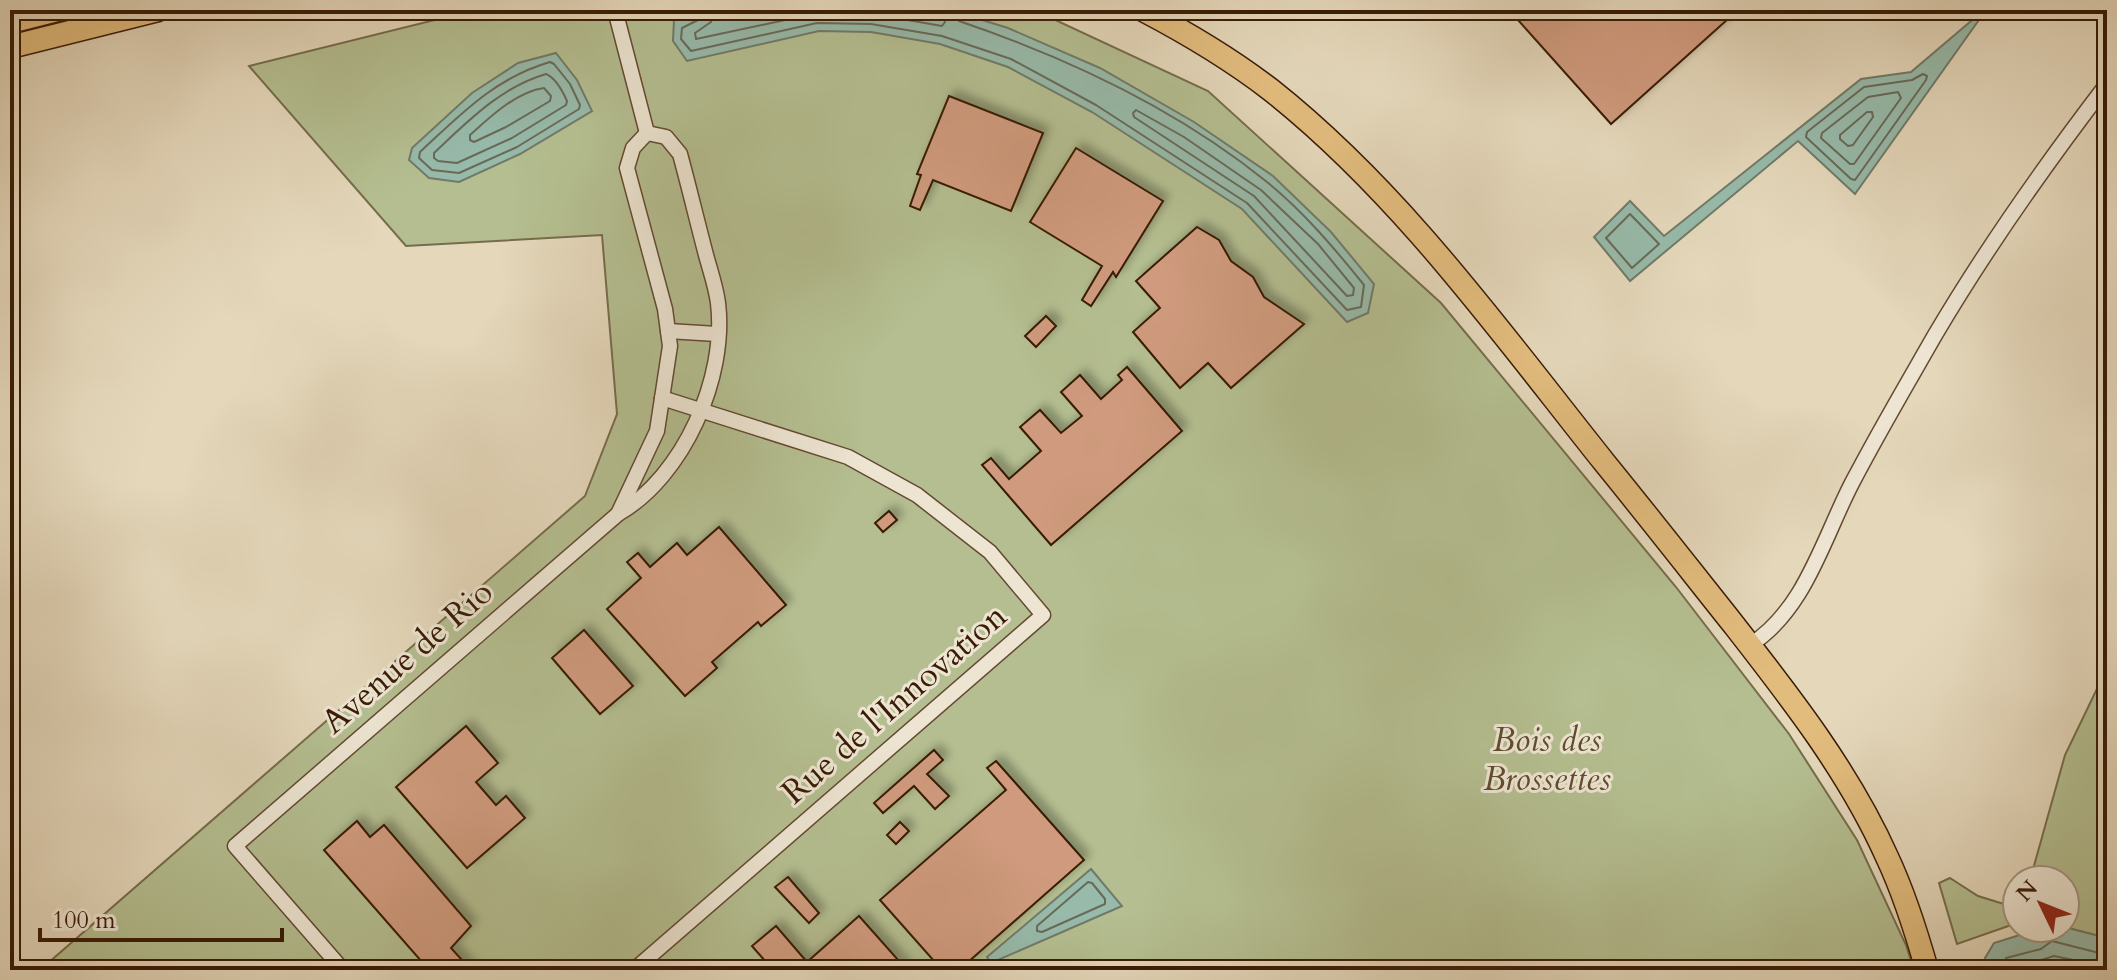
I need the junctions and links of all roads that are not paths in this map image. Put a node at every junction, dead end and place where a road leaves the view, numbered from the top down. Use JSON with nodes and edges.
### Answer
{"nodes":[{"id":1,"x":57,"y":10,"type":"edge"},
{"id":2,"x":158,"y":10,"type":"edge"},
{"id":3,"x":615,"y":10,"type":"edge"},
{"id":4,"x":1143,"y":10,"type":"edge"},
{"id":5,"x":10,"y":22,"type":"edge"},
{"id":6,"x":10,"y":47,"type":"edge"},
{"id":7,"x":2107,"y":84,"type":"edge"},
{"id":8,"x":647,"y":133,"type":"junction"},
{"id":9,"x":668,"y":331,"type":"junction"},
{"id":10,"x":717,"y":334,"type":"junction"},
{"id":11,"x":662,"y":398,"type":"junction"},
{"id":12,"x":700,"y":410,"type":"junction"},
{"id":13,"x":618,"y":514,"type":"junction"},
{"id":14,"x":1750,"y":645,"type":"junction"},
{"id":15,"x":343,"y":970,"type":"edge"},
{"id":16,"x":634,"y":970,"type":"edge"},
{"id":17,"x":1927,"y":970,"type":"edge"}],
"edges":[{"from":1,"to":5,"type":"main road"},
{"from":2,"to":6,"type":"main road"},
{"from":3,"to":8,"type":"street"},
{"from":4,"to":14,"type":"main road"},
{"from":7,"to":14,"type":"street"},
{"from":8,"to":9,"type":"street","name":"Avenue de Rio"},
{"from":8,"to":10,"type":"street","name":"Avenue de Rio"},
{"from":9,"to":10,"type":"street"},
{"from":9,"to":11,"type":"street","name":"Avenue de Rio"},
{"from":10,"to":12,"type":"street","name":"Avenue de Rio"},
{"from":11,"to":12,"type":"street"},
{"from":11,"to":13,"type":"street","name":"Avenue de Rio"},
{"from":12,"to":13,"type":"street","name":"Avenue de Rio"},
{"from":12,"to":16,"type":"street","name":"Rue de l'Innovation"},
{"from":13,"to":15,"type":"street","name":"Avenue de Rio"},
{"from":14,"to":17,"type":"main road"}]}
